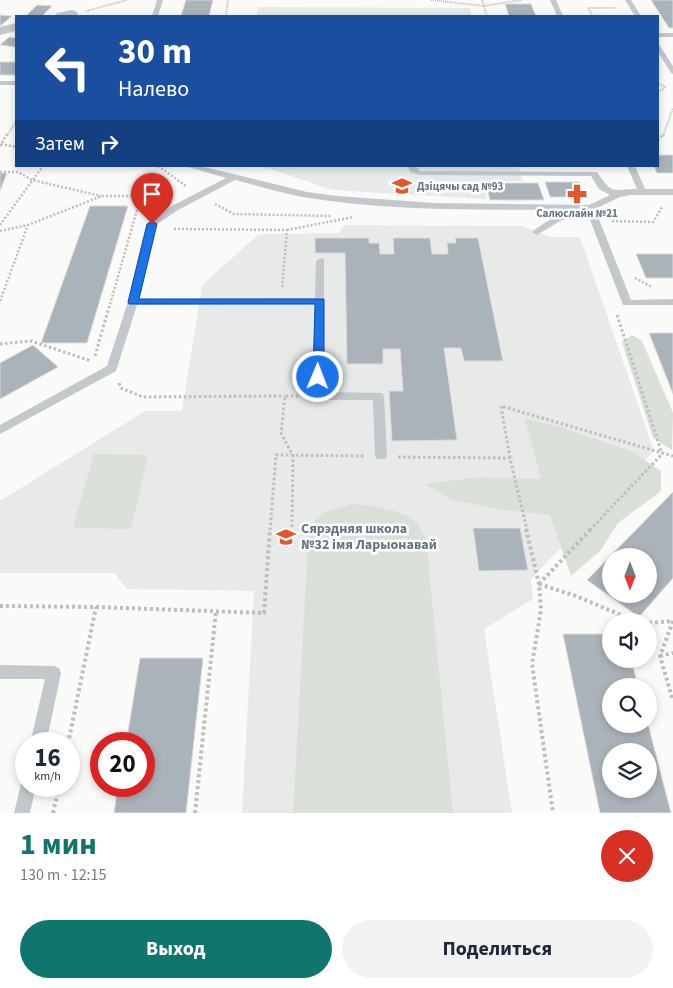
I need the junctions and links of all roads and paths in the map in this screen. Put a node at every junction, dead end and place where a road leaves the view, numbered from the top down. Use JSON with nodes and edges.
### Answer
{"nodes":[{"id":1,"x":118,"y":0,"type":"edge"},
{"id":2,"x":127,"y":0,"type":"edge"},
{"id":3,"x":160,"y":0,"type":"edge"},
{"id":4,"x":228,"y":0,"type":"edge"},
{"id":5,"x":431,"y":0,"type":"edge"},
{"id":6,"x":482,"y":0,"type":"edge"},
{"id":7,"x":522,"y":0,"type":"edge"},
{"id":8,"x":553,"y":0,"type":"edge"},
{"id":9,"x":628,"y":0,"type":"edge"},
{"id":10,"x":114,"y":5,"type":"junction"},
{"id":11,"x":484,"y":6,"type":"junction"},
{"id":12,"x":619,"y":8,"type":"dead end"},
{"id":13,"x":67,"y":15,"type":"edge"},
{"id":14,"x":155,"y":15,"type":"edge"},
{"id":15,"x":226,"y":15,"type":"edge"},
{"id":16,"x":487,"y":15,"type":"edge"},
{"id":17,"x":560,"y":15,"type":"edge"},
{"id":18,"x":592,"y":15,"type":"edge"},
{"id":19,"x":637,"y":15,"type":"edge"},
{"id":20,"x":15,"y":27,"type":"edge"},
{"id":21,"x":0,"y":31,"type":"edge"},
{"id":22,"x":659,"y":35,"type":"edge"},
{"id":23,"x":673,"y":35,"type":"edge"},
{"id":24,"x":659,"y":49,"type":"edge"},
{"id":25,"x":673,"y":72,"type":"edge"},
{"id":26,"x":0,"y":83,"type":"edge"},
{"id":27,"x":15,"y":83,"type":"edge"},
{"id":28,"x":659,"y":83,"type":"edge"},
{"id":29,"x":659,"y":92,"type":"edge"},
{"id":30,"x":673,"y":108,"type":"edge"},
{"id":31,"x":15,"y":122,"type":"edge"},
{"id":32,"x":659,"y":139,"type":"edge"},
{"id":33,"x":1,"y":145,"type":"edge"},
{"id":34,"x":15,"y":147,"type":"edge"},
{"id":35,"x":42,"y":167,"type":"edge"},
{"id":36,"x":193,"y":167,"type":"edge"},
{"id":37,"x":412,"y":167,"type":"edge"},
{"id":38,"x":631,"y":167,"type":"edge"},
{"id":39,"x":529,"y":170,"type":"edge"},
{"id":40,"x":0,"y":172,"type":"edge"},
{"id":41,"x":232,"y":178,"type":"junction"},
{"id":42,"x":32,"y":180,"type":"junction"},
{"id":43,"x":642,"y":192,"type":"junction"},
{"id":44,"x":673,"y":192,"type":"edge"},
{"id":45,"x":200,"y":195,"type":"junction"},
{"id":46,"x":617,"y":195,"type":"junction"},
{"id":47,"x":102,"y":196,"type":"junction"},
{"id":48,"x":141,"y":196,"type":"junction"},
{"id":49,"x":668,"y":206,"type":"dead end"},
{"id":50,"x":590,"y":208,"type":"junction"},
{"id":51,"x":360,"y":216,"type":"dead end"},
{"id":52,"x":609,"y":221,"type":"dead end"},
{"id":53,"x":653,"y":222,"type":"dead end"},
{"id":54,"x":0,"y":226,"type":"edge"},
{"id":55,"x":28,"y":226,"type":"junction"},
{"id":56,"x":151,"y":229,"type":"junction"},
{"id":57,"x":287,"y":230,"type":"junction"},
{"id":58,"x":612,"y":230,"type":"dead end"},
{"id":59,"x":0,"y":231,"type":"edge"},
{"id":60,"x":537,"y":232,"type":"dead end"},
{"id":61,"x":321,"y":261,"type":"dead end"},
{"id":62,"x":628,"y":273,"type":"dead end"},
{"id":63,"x":656,"y":290,"type":"dead end"},
{"id":64,"x":0,"y":301,"type":"edge"},
{"id":65,"x":281,"y":301,"type":"junction"},
{"id":66,"x":320,"y":301,"type":"junction"},
{"id":67,"x":133,"y":302,"type":"junction"},
{"id":68,"x":673,"y":302,"type":"edge"},
{"id":69,"x":627,"y":303,"type":"junction"},
{"id":70,"x":0,"y":344,"type":"edge"},
{"id":71,"x":112,"y":368,"type":"junction"},
{"id":72,"x":285,"y":396,"type":"junction"},
{"id":73,"x":318,"y":396,"type":"junction"},
{"id":74,"x":0,"y":430,"type":"edge"},
{"id":75,"x":662,"y":454,"type":"junction"},
{"id":76,"x":293,"y":456,"type":"junction"},
{"id":77,"x":381,"y":456,"type":"junction"},
{"id":78,"x":673,"y":456,"type":"edge"},
{"id":79,"x":510,"y":458,"type":"junction"},
{"id":80,"x":292,"y":527,"type":"dead end"},
{"id":81,"x":538,"y":584,"type":"junction"},
{"id":82,"x":0,"y":606,"type":"edge"},
{"id":83,"x":96,"y":607,"type":"junction"},
{"id":84,"x":216,"y":611,"type":"junction"},
{"id":85,"x":616,"y":613,"type":"edge"},
{"id":86,"x":673,"y":621,"type":"edge"},
{"id":87,"x":657,"y":622,"type":"edge"},
{"id":88,"x":673,"y":652,"type":"edge"},
{"id":89,"x":660,"y":656,"type":"junction"},
{"id":90,"x":0,"y":672,"type":"edge"},
{"id":91,"x":673,"y":701,"type":"edge"},
{"id":92,"x":41,"y":732,"type":"edge"},
{"id":93,"x":70,"y":732,"type":"edge"},
{"id":94,"x":26,"y":797,"type":"edge"},
{"id":95,"x":56,"y":797,"type":"edge"},
{"id":96,"x":22,"y":813,"type":"edge"},
{"id":97,"x":53,"y":813,"type":"edge"},
{"id":98,"x":195,"y":813,"type":"edge"},
{"id":99,"x":554,"y":813,"type":"edge"}],
"edges":[{"from":1,"to":10,"type":"path"},
{"from":2,"to":10,"type":"path"},
{"from":3,"to":14,"type":"lane"},
{"from":4,"to":15,"type":"path"},
{"from":5,"to":11,"type":"path"},
{"from":6,"to":11,"type":"path"},
{"from":7,"to":11,"type":"path"},
{"from":8,"to":17,"type":"lane"},
{"from":9,"to":19,"type":"lane"},
{"from":10,"to":13,"type":"path"},
{"from":11,"to":16,"type":"path"},
{"from":12,"to":18,"type":"path"},
{"from":20,"to":21,"type":"street"},
{"from":22,"to":23,"type":"lane"},
{"from":24,"to":25,"type":"lane"},
{"from":26,"to":27,"type":"lane"},
{"from":28,"to":29,"type":"path"},
{"from":30,"to":32,"type":"path"},
{"from":31,"to":33,"type":"path"},
{"from":33,"to":34,"type":"path"},
{"from":35,"to":42,"type":"path"},
{"from":36,"to":41,"type":"lane"},
{"from":37,"to":39,"type":"lane"},
{"from":38,"to":43,"type":"lane"},
{"from":39,"to":46,"type":"lane"},
{"from":40,"to":42,"type":"path"},
{"from":41,"to":45,"type":"lane"},
{"from":41,"to":50,"type":"lane"},
{"from":42,"to":47,"type":"path"},
{"from":42,"to":54,"type":"path"},
{"from":43,"to":44,"type":"lane"},
{"from":43,"to":46,"type":"lane"},
{"from":45,"to":48,"type":"path"},
{"from":45,"to":56,"type":"lane"},
{"from":46,"to":50,"type":"lane"},
{"from":47,"to":48,"type":"path"},
{"from":47,"to":55,"type":"path"},
{"from":48,"to":70,"type":"path"},
{"from":49,"to":53,"type":"path"},
{"from":50,"to":60,"type":"lane"},
{"from":50,"to":69,"type":"lane"},
{"from":51,"to":57,"type":"path"},
{"from":52,"to":58,"type":"path"},
{"from":55,"to":59,"type":"path"},
{"from":55,"to":64,"type":"path"},
{"from":56,"to":57,"type":"path"},
{"from":56,"to":67,"type":"lane"},
{"from":57,"to":65,"type":"path"},
{"from":61,"to":66,"type":"lane"},
{"from":62,"to":63,"type":"path"},
{"from":65,"to":66,"type":"lane"},
{"from":65,"to":67,"type":"lane"},
{"from":66,"to":73,"type":"lane"},
{"from":67,"to":71,"type":"lane"},
{"from":68,"to":69,"type":"lane"},
{"from":69,"to":75,"type":"path"},
{"from":71,"to":72,"type":"path"},
{"from":71,"to":74,"type":"lane"},
{"from":72,"to":73,"type":"path"},
{"from":72,"to":76,"type":"path"},
{"from":73,"to":77,"type":"lane"},
{"from":75,"to":78,"type":"path"},
{"from":75,"to":79,"type":"path"},
{"from":75,"to":81,"type":"path"},
{"from":76,"to":77,"type":"path"},
{"from":76,"to":80,"type":"path"},
{"from":76,"to":84,"type":"path"},
{"from":77,"to":79,"type":"path"},
{"from":79,"to":81,"type":"path"},
{"from":81,"to":85,"type":"path"},
{"from":81,"to":99,"type":"path"},
{"from":82,"to":83,"type":"path"},
{"from":83,"to":84,"type":"path"},
{"from":83,"to":93,"type":"path"},
{"from":84,"to":98,"type":"path"},
{"from":86,"to":87,"type":"path"},
{"from":86,"to":89,"type":"path"},
{"from":88,"to":89,"type":"path"},
{"from":89,"to":91,"type":"path"},
{"from":90,"to":92,"type":"lane"},
{"from":94,"to":96,"type":"lane"},
{"from":95,"to":97,"type":"path"}]}
